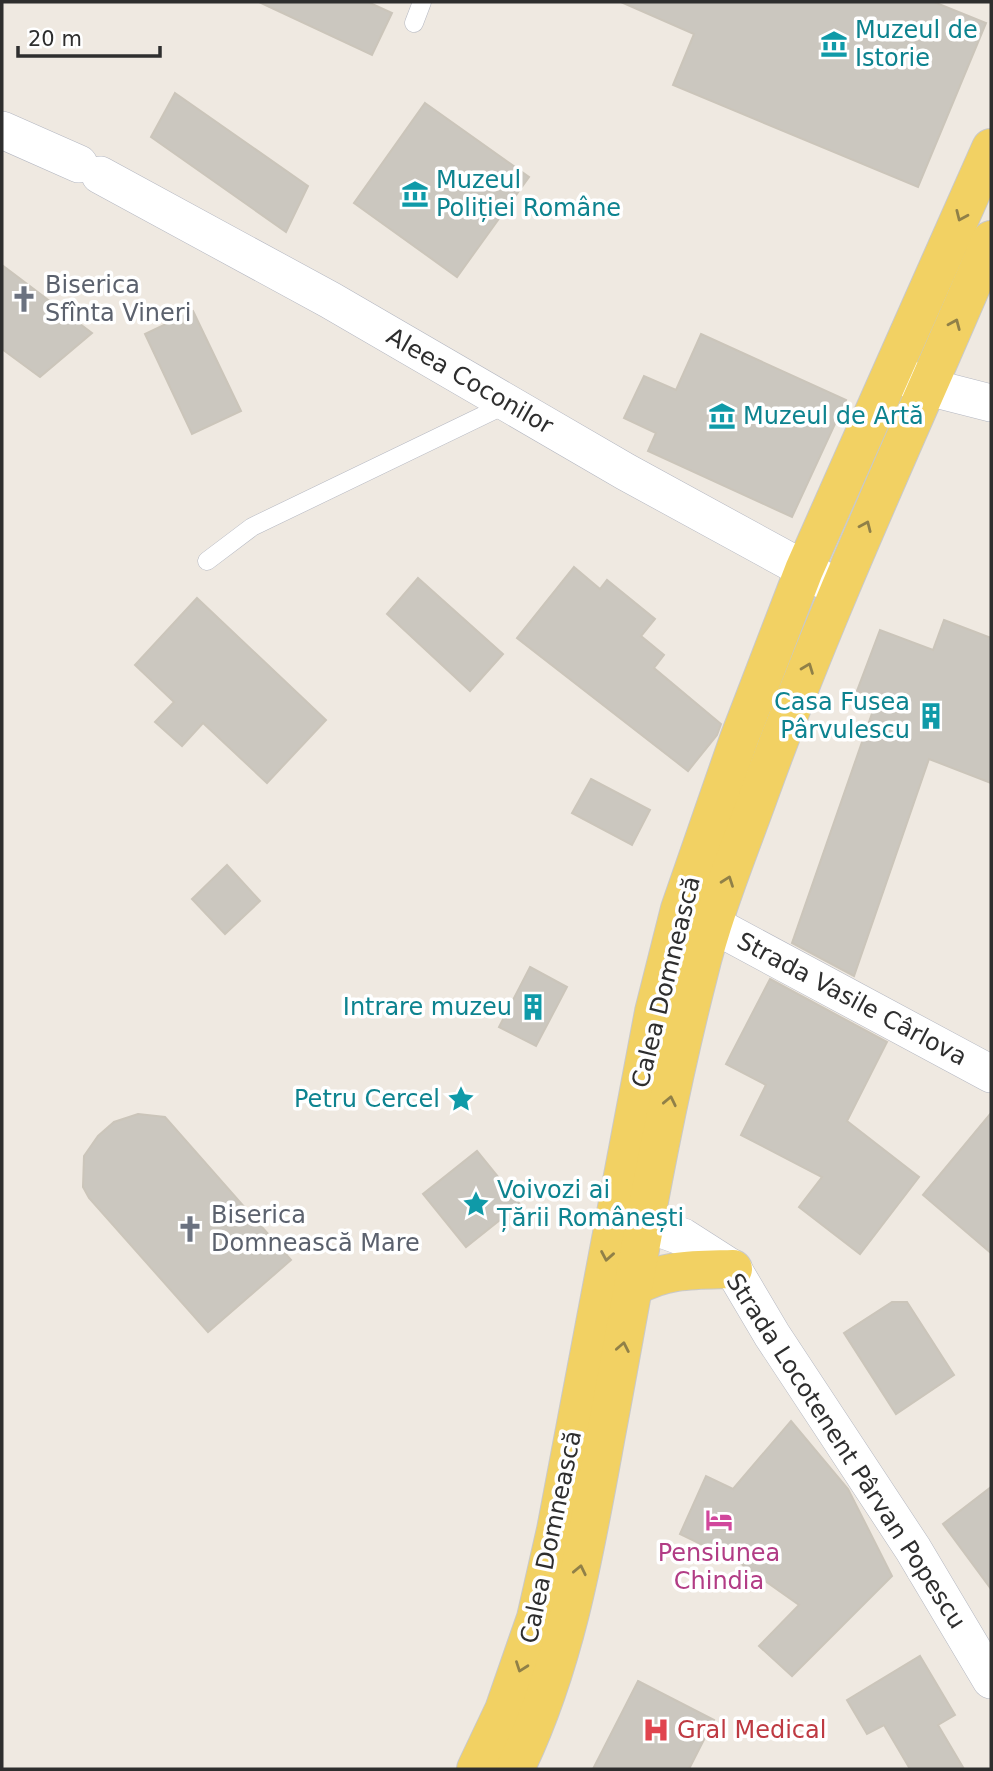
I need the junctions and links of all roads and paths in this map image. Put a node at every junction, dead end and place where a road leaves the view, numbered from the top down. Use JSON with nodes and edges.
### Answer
{"nodes":[{"id":1,"x":422,"y":2,"type":"edge"},
{"id":2,"x":414,"y":23,"type":"dead end"},
{"id":3,"x":2,"y":130,"type":"edge"},
{"id":4,"x":991,"y":148,"type":"edge"},
{"id":5,"x":991,"y":240,"type":"edge"},
{"id":6,"x":892,"y":372,"type":"junction"},
{"id":7,"x":928,"y":387,"type":"junction"},
{"id":8,"x":507,"y":403,"type":"junction"},
{"id":9,"x":991,"y":403,"type":"edge"},
{"id":10,"x":207,"y":561,"type":"dead end"},
{"id":11,"x":804,"y":570,"type":"junction"},
{"id":12,"x":839,"y":588,"type":"junction"},
{"id":13,"x":712,"y":925,"type":"junction"},
{"id":14,"x":991,"y":1074,"type":"edge"},
{"id":15,"x":630,"y":1217,"type":"junction"},
{"id":16,"x":733,"y":1269,"type":"junction"},
{"id":17,"x":634,"y":1287,"type":"junction"},
{"id":18,"x":991,"y":1679,"type":"edge"},
{"id":19,"x":476,"y":1769,"type":"edge"},
{"id":20,"x":515,"y":1769,"type":"edge"}],
"edges":[{"from":1,"to":2,"type":"lane"},
{"from":3,"to":8,"type":"street","name":"Aleea Coconilor"},
{"from":4,"to":6,"type":"main road","name":"Calea Domnească","one_way":true},
{"from":7,"to":5,"type":"main road","name":"Calea Domnească","one_way":true},
{"from":6,"to":7,"type":"street"},
{"from":6,"to":11,"type":"main road","name":"Calea Domnească"},
{"from":7,"to":9,"type":"street"},
{"from":12,"to":7,"type":"main road","name":"Calea Domnească","one_way":true},
{"from":8,"to":10,"type":"lane"},
{"from":8,"to":11,"type":"street","name":"Aleea Coconilor"},
{"from":11,"to":12,"type":"street","name":"Aleea Coconilor"},
{"from":11,"to":15,"type":"main road","name":"Calea Domnească"},
{"from":13,"to":12,"type":"main road","name":"Calea Domnească","one_way":true},
{"from":13,"to":14,"type":"street","name":"Strada Vasile Cârlova"},
{"from":15,"to":13,"type":"main road","name":"Calea Domnească","one_way":true},
{"from":15,"to":16,"type":"street","name":"Strada Locotenent Pârvan Popescu"},
{"from":15,"to":17,"type":"main road","name":"Calea Domnească"},
{"from":15,"to":19,"type":"main road","name":"Calea Domnească","one_way":true},
{"from":16,"to":17,"type":"main road"},
{"from":16,"to":18,"type":"street","name":"Strada Locotenent Pârvan Popescu"},
{"from":20,"to":17,"type":"main road","name":"Calea Domnească","one_way":true}]}
